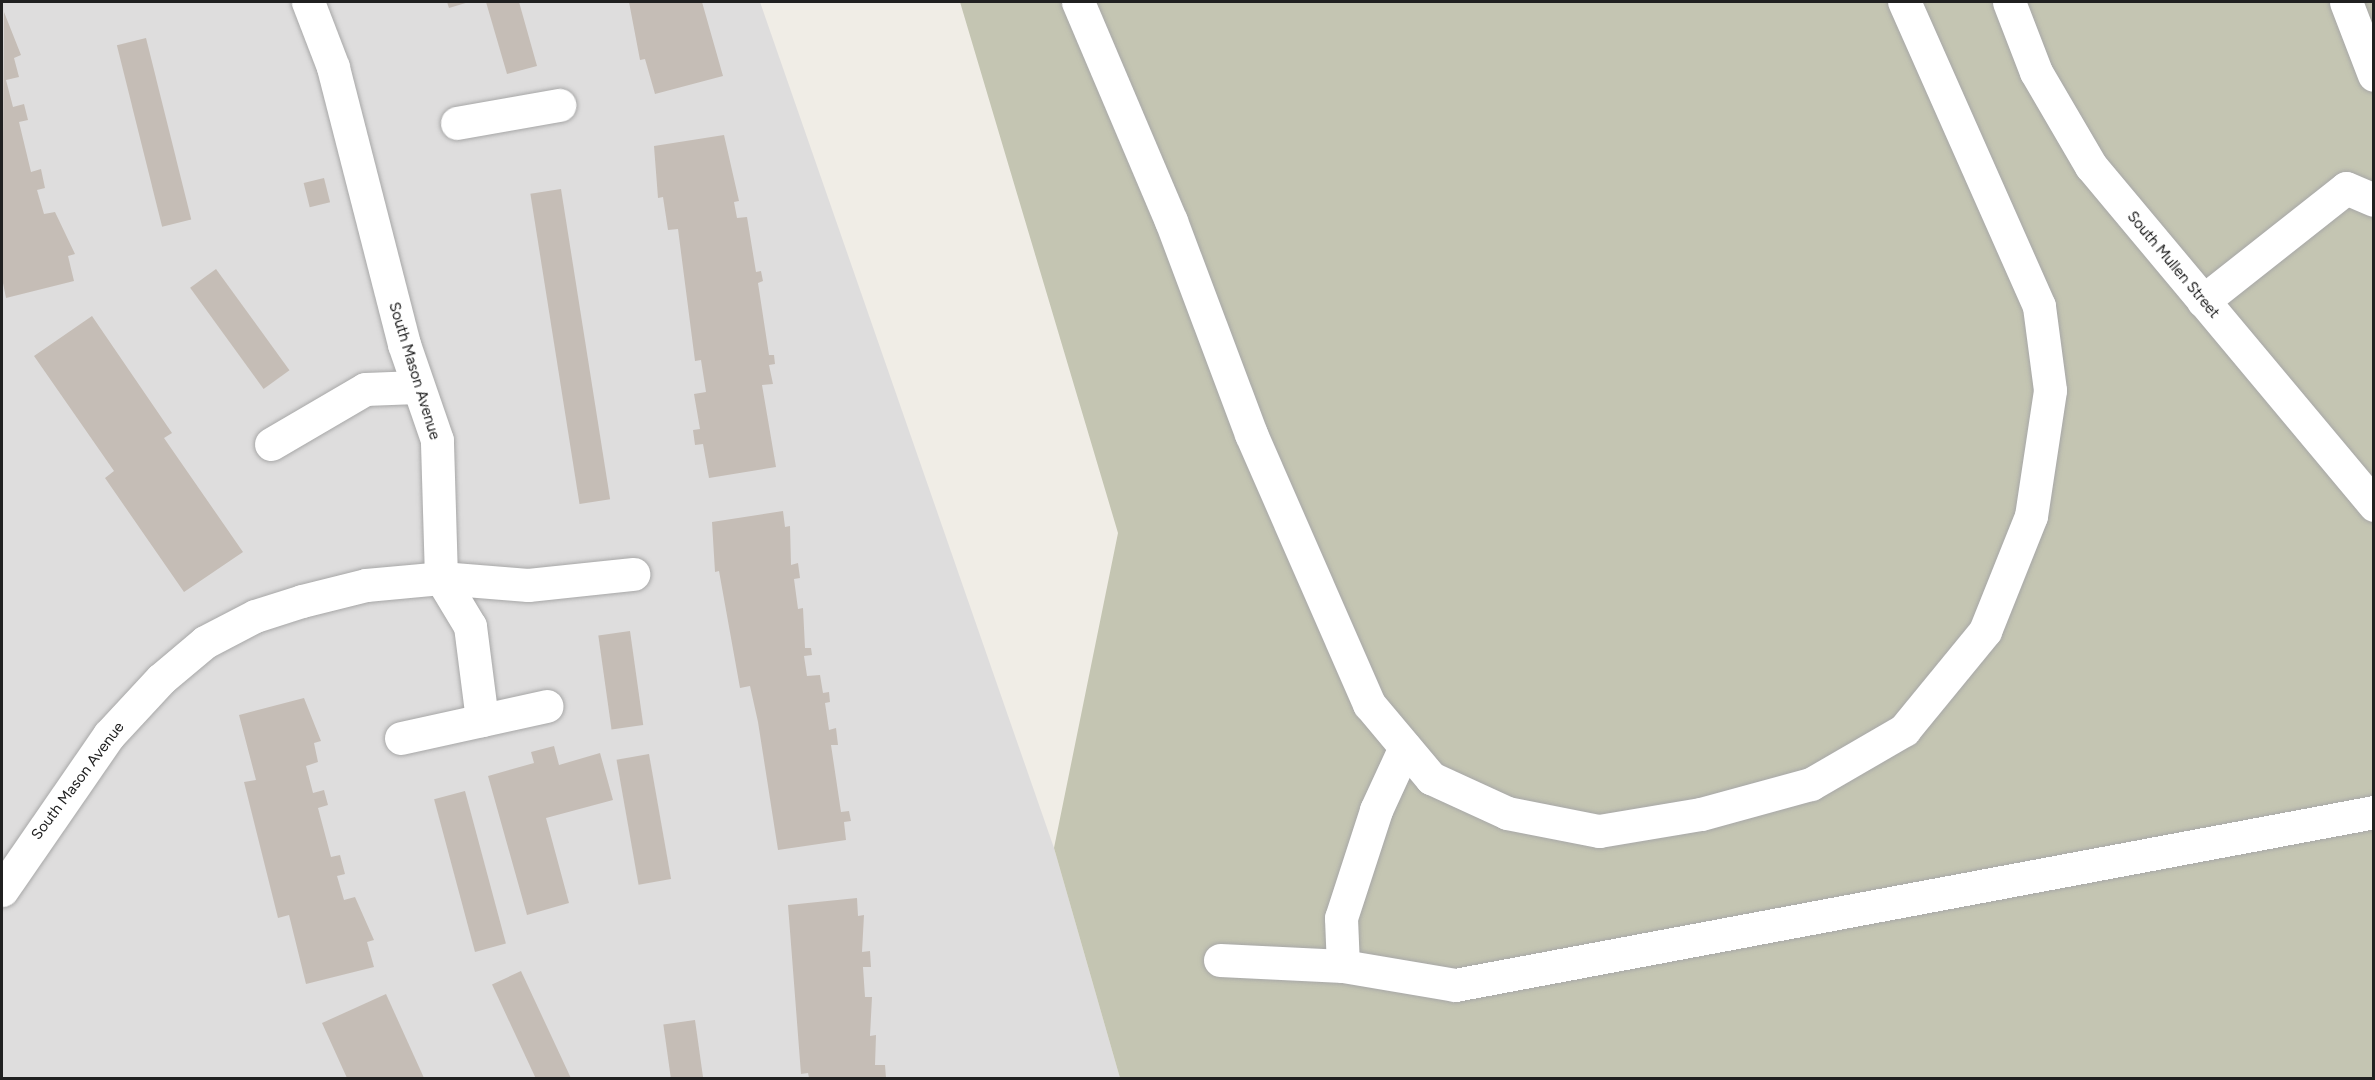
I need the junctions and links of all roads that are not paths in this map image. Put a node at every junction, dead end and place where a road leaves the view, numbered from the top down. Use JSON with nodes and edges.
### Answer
{"nodes":[{"id":1,"x":308,"y":2,"type":"edge"},
{"id":2,"x":1078,"y":2,"type":"edge"},
{"id":3,"x":1904,"y":2,"type":"edge"},
{"id":4,"x":2009,"y":2,"type":"edge"},
{"id":5,"x":2346,"y":2,"type":"edge"},
{"id":6,"x":2373,"y":75,"type":"edge"},
{"id":7,"x":559,"y":105,"type":"dead end"},
{"id":8,"x":457,"y":123,"type":"dead end"},
{"id":9,"x":2373,"y":200,"type":"edge"},
{"id":10,"x":2203,"y":301,"type":"junction"},
{"id":11,"x":417,"y":387,"type":"junction"},
{"id":12,"x":271,"y":444,"type":"dead end"},
{"id":13,"x":2373,"y":505,"type":"edge"},
{"id":14,"x":633,"y":574,"type":"dead end"},
{"id":15,"x":441,"y":578,"type":"junction"},
{"id":16,"x":547,"y":706,"type":"dead end"},
{"id":17,"x":482,"y":720,"type":"junction"},
{"id":18,"x":401,"y":738,"type":"dead end"},
{"id":19,"x":1405,"y":747,"type":"junction"},
{"id":20,"x":2373,"y":812,"type":"edge"},
{"id":21,"x":2,"y":890,"type":"edge"},
{"id":22,"x":1220,"y":960,"type":"dead end"},
{"id":23,"x":1343,"y":966,"type":"junction"}],
"edges":[{"from":1,"to":11,"type":"street","name":"South Mason Avenue"},
{"from":2,"to":19,"type":"street"},
{"from":3,"to":19,"type":"street"},
{"from":4,"to":10,"type":"street","name":"South Mullen Street"},
{"from":5,"to":6,"type":"street"},
{"from":7,"to":8,"type":"street"},
{"from":9,"to":10,"type":"street"},
{"from":10,"to":13,"type":"street","name":"South Mullen Street"},
{"from":11,"to":12,"type":"street"},
{"from":11,"to":15,"type":"street","name":"South Mason Avenue"},
{"from":14,"to":15,"type":"street"},
{"from":15,"to":17,"type":"street"},
{"from":15,"to":21,"type":"street","name":"South Mason Avenue"},
{"from":16,"to":17,"type":"street"},
{"from":17,"to":18,"type":"street"},
{"from":19,"to":23,"type":"street"},
{"from":20,"to":23,"type":"street"},
{"from":22,"to":23,"type":"street"}]}
